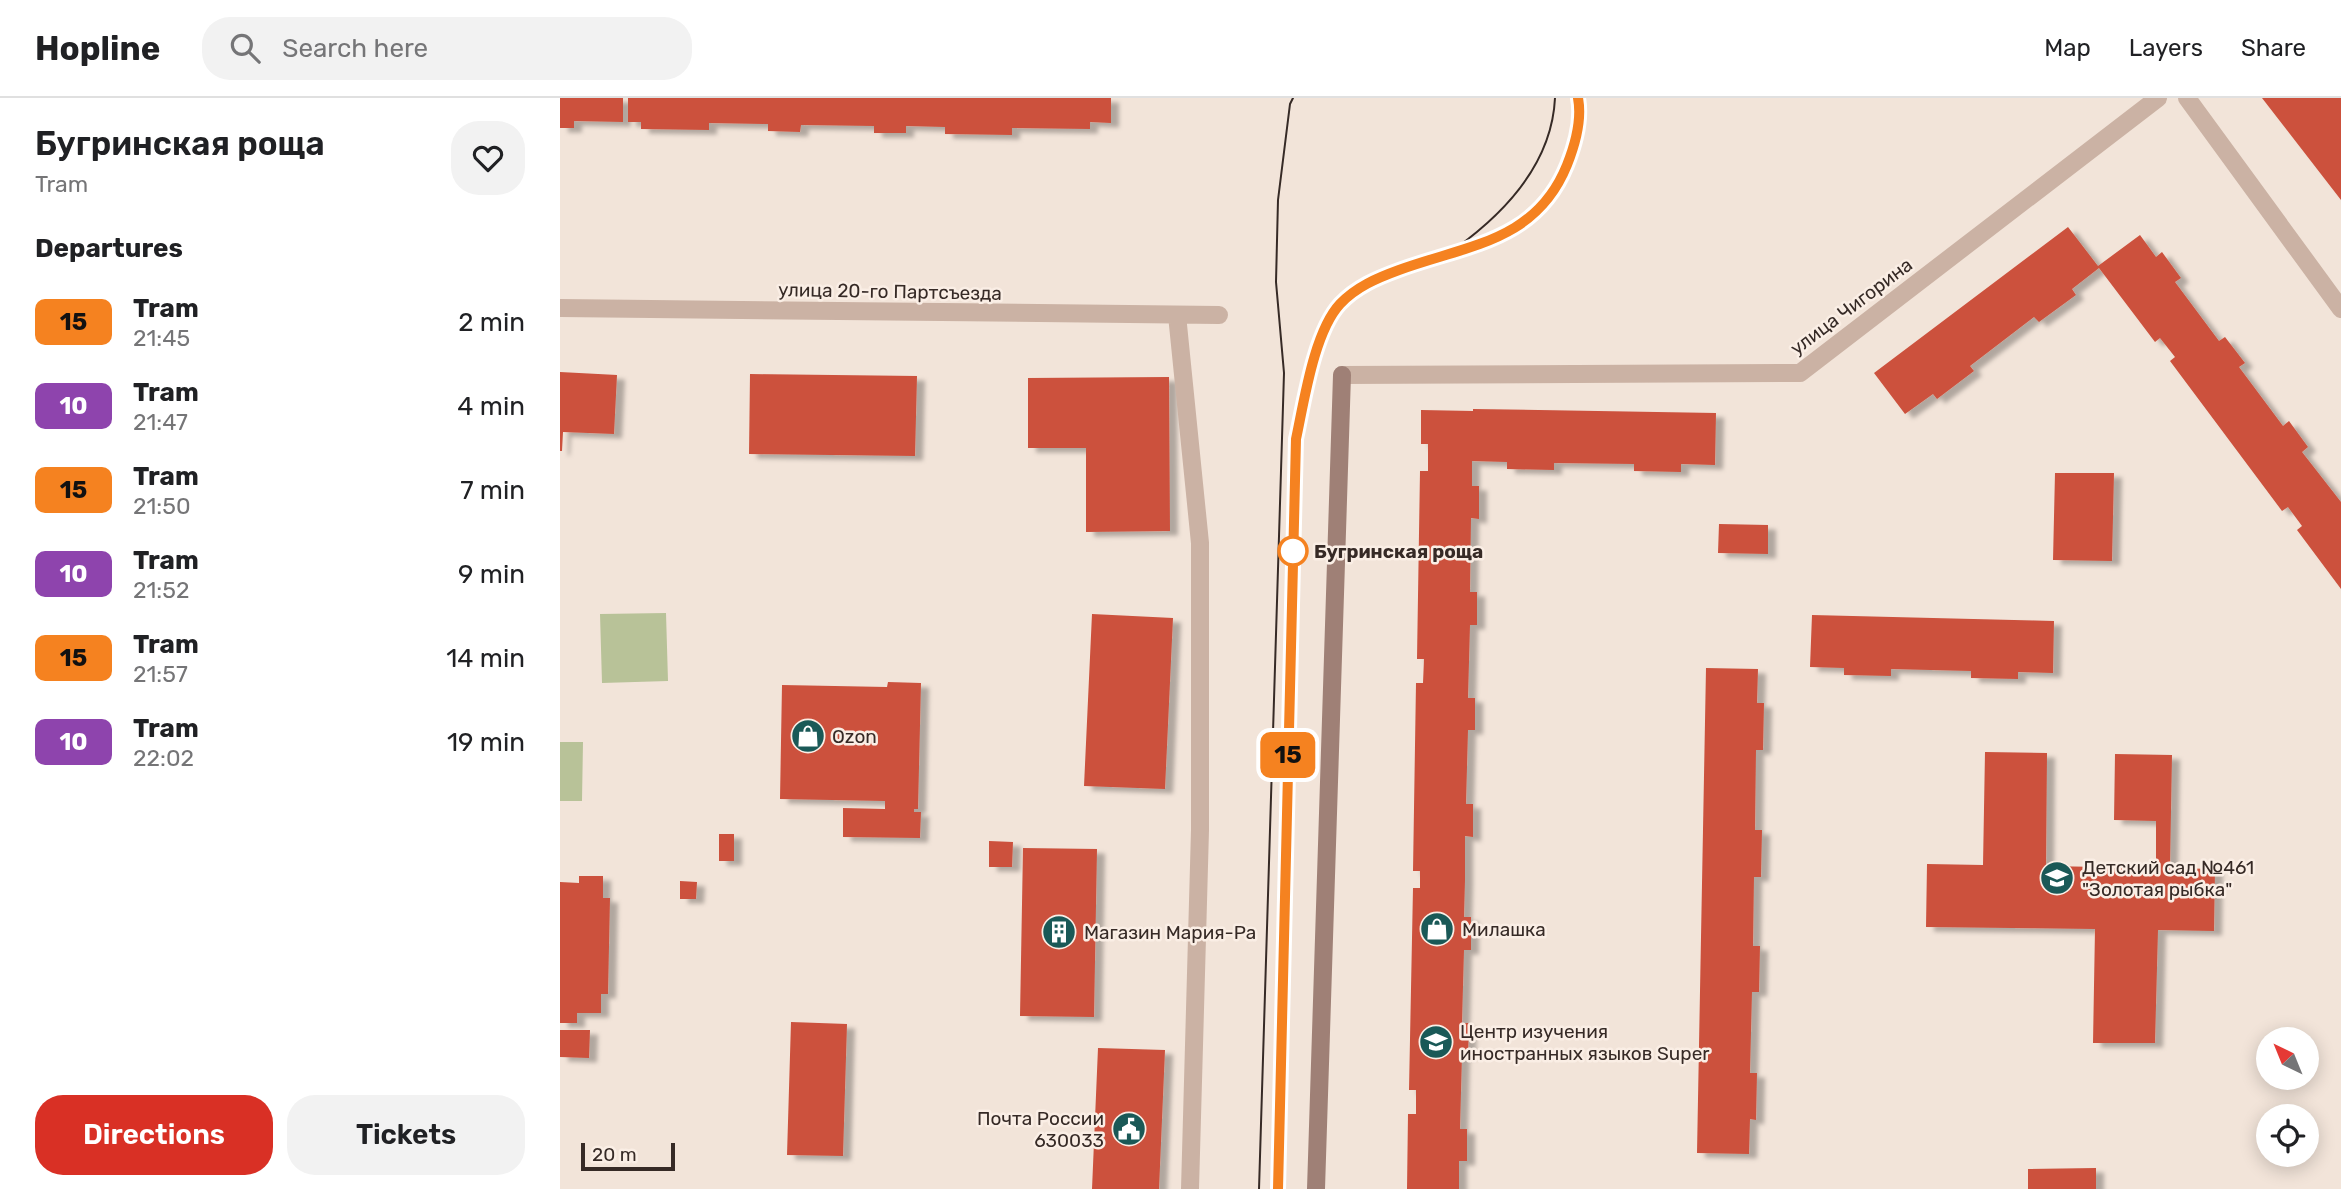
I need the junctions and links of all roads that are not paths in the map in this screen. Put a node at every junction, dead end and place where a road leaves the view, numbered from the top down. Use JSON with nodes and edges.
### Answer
{"nodes":[{"id":1,"x":2158,"y":98,"type":"edge"},
{"id":2,"x":2187,"y":98,"type":"edge"},
{"id":3,"x":560,"y":309,"type":"edge"},
{"id":4,"x":2341,"y":309,"type":"edge"},
{"id":5,"x":1177,"y":315,"type":"junction"},
{"id":6,"x":1219,"y":315,"type":"dead end"},
{"id":7,"x":1190,"y":1189,"type":"edge"},
{"id":8,"x":1316,"y":1189,"type":"edge"}],
"edges":[{"from":1,"to":8,"type":"street","name":"улица Чигорина"},
{"from":2,"to":4,"type":"street"},
{"from":3,"to":5,"type":"street","name":"улица 20-го Партсъезда"},
{"from":5,"to":6,"type":"street","name":"улица 20-го Партсъезда"},
{"from":5,"to":7,"type":"street"}]}
